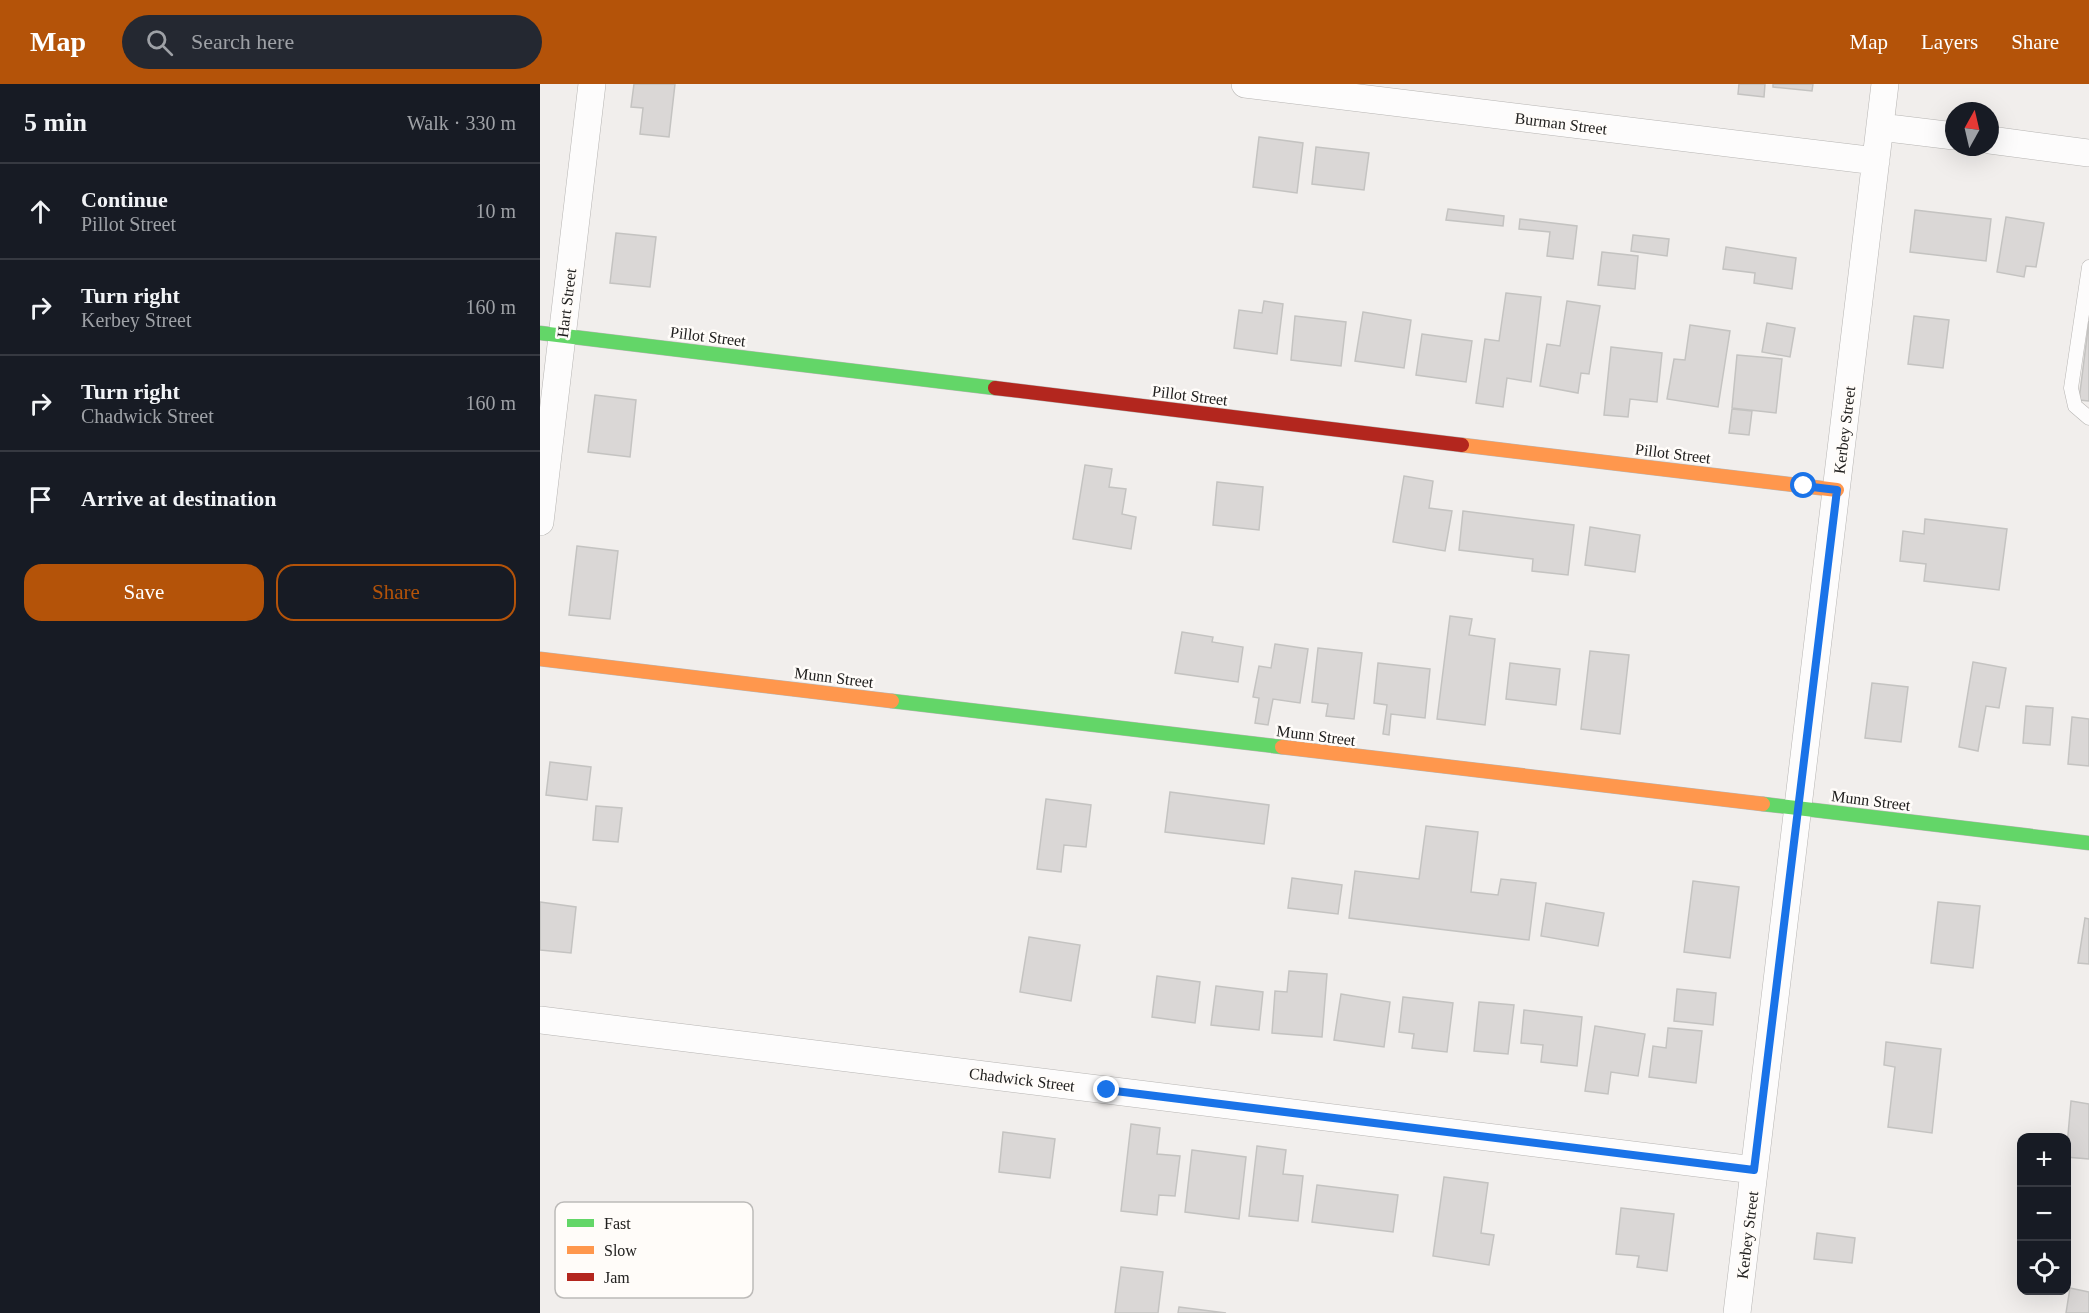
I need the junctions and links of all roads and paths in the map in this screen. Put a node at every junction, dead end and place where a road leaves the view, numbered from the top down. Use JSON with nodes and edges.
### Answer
{"nodes":[{"id":1,"x":592,"y":84,"type":"edge"},
{"id":2,"x":1245,"y":84,"type":"edge"},
{"id":3,"x":1886,"y":84,"type":"edge"},
{"id":4,"x":1880,"y":127,"type":"junction"},
{"id":5,"x":1945,"y":135,"type":"edge"},
{"id":6,"x":1999,"y":141,"type":"edge"},
{"id":7,"x":2089,"y":153,"type":"edge"},
{"id":8,"x":1876,"y":161,"type":"junction"},
{"id":9,"x":2089,"y":267,"type":"edge"},
{"id":10,"x":551,"y":334,"type":"edge"},
{"id":11,"x":2089,"y":418,"type":"edge"},
{"id":12,"x":1837,"y":490,"type":"junction"},
{"id":13,"x":540,"y":522,"type":"edge"},
{"id":14,"x":540,"y":659,"type":"edge"},
{"id":15,"x":1798,"y":808,"type":"junction"},
{"id":16,"x":2089,"y":843,"type":"edge"},
{"id":17,"x":540,"y":1020,"type":"edge"},
{"id":18,"x":1754,"y":1170,"type":"junction"},
{"id":19,"x":1737,"y":1313,"type":"edge"}],
"edges":[{"from":1,"to":10,"type":"street","name":"Hart Street"},
{"from":2,"to":8,"type":"street","name":"Burman Street"},
{"from":3,"to":4,"type":"street","name":"Kerbey Street"},
{"from":4,"to":5,"type":"street"},
{"from":4,"to":8,"type":"street","name":"Kerbey Street"},
{"from":6,"to":7,"type":"street"},
{"from":8,"to":12,"type":"street","name":"Kerbey Street"},
{"from":9,"to":11,"type":"lane"},
{"from":10,"to":12,"type":"street","name":"Pillot Street"},
{"from":10,"to":13,"type":"street","name":"Hart Street"},
{"from":12,"to":15,"type":"street","name":"Kerbey Street"},
{"from":14,"to":15,"type":"street","name":"Munn Street"},
{"from":15,"to":16,"type":"street","name":"Munn Street"},
{"from":15,"to":18,"type":"street","name":"Kerbey Street"},
{"from":17,"to":18,"type":"street","name":"Chadwick Street"},
{"from":18,"to":19,"type":"street","name":"Kerbey Street"}]}
